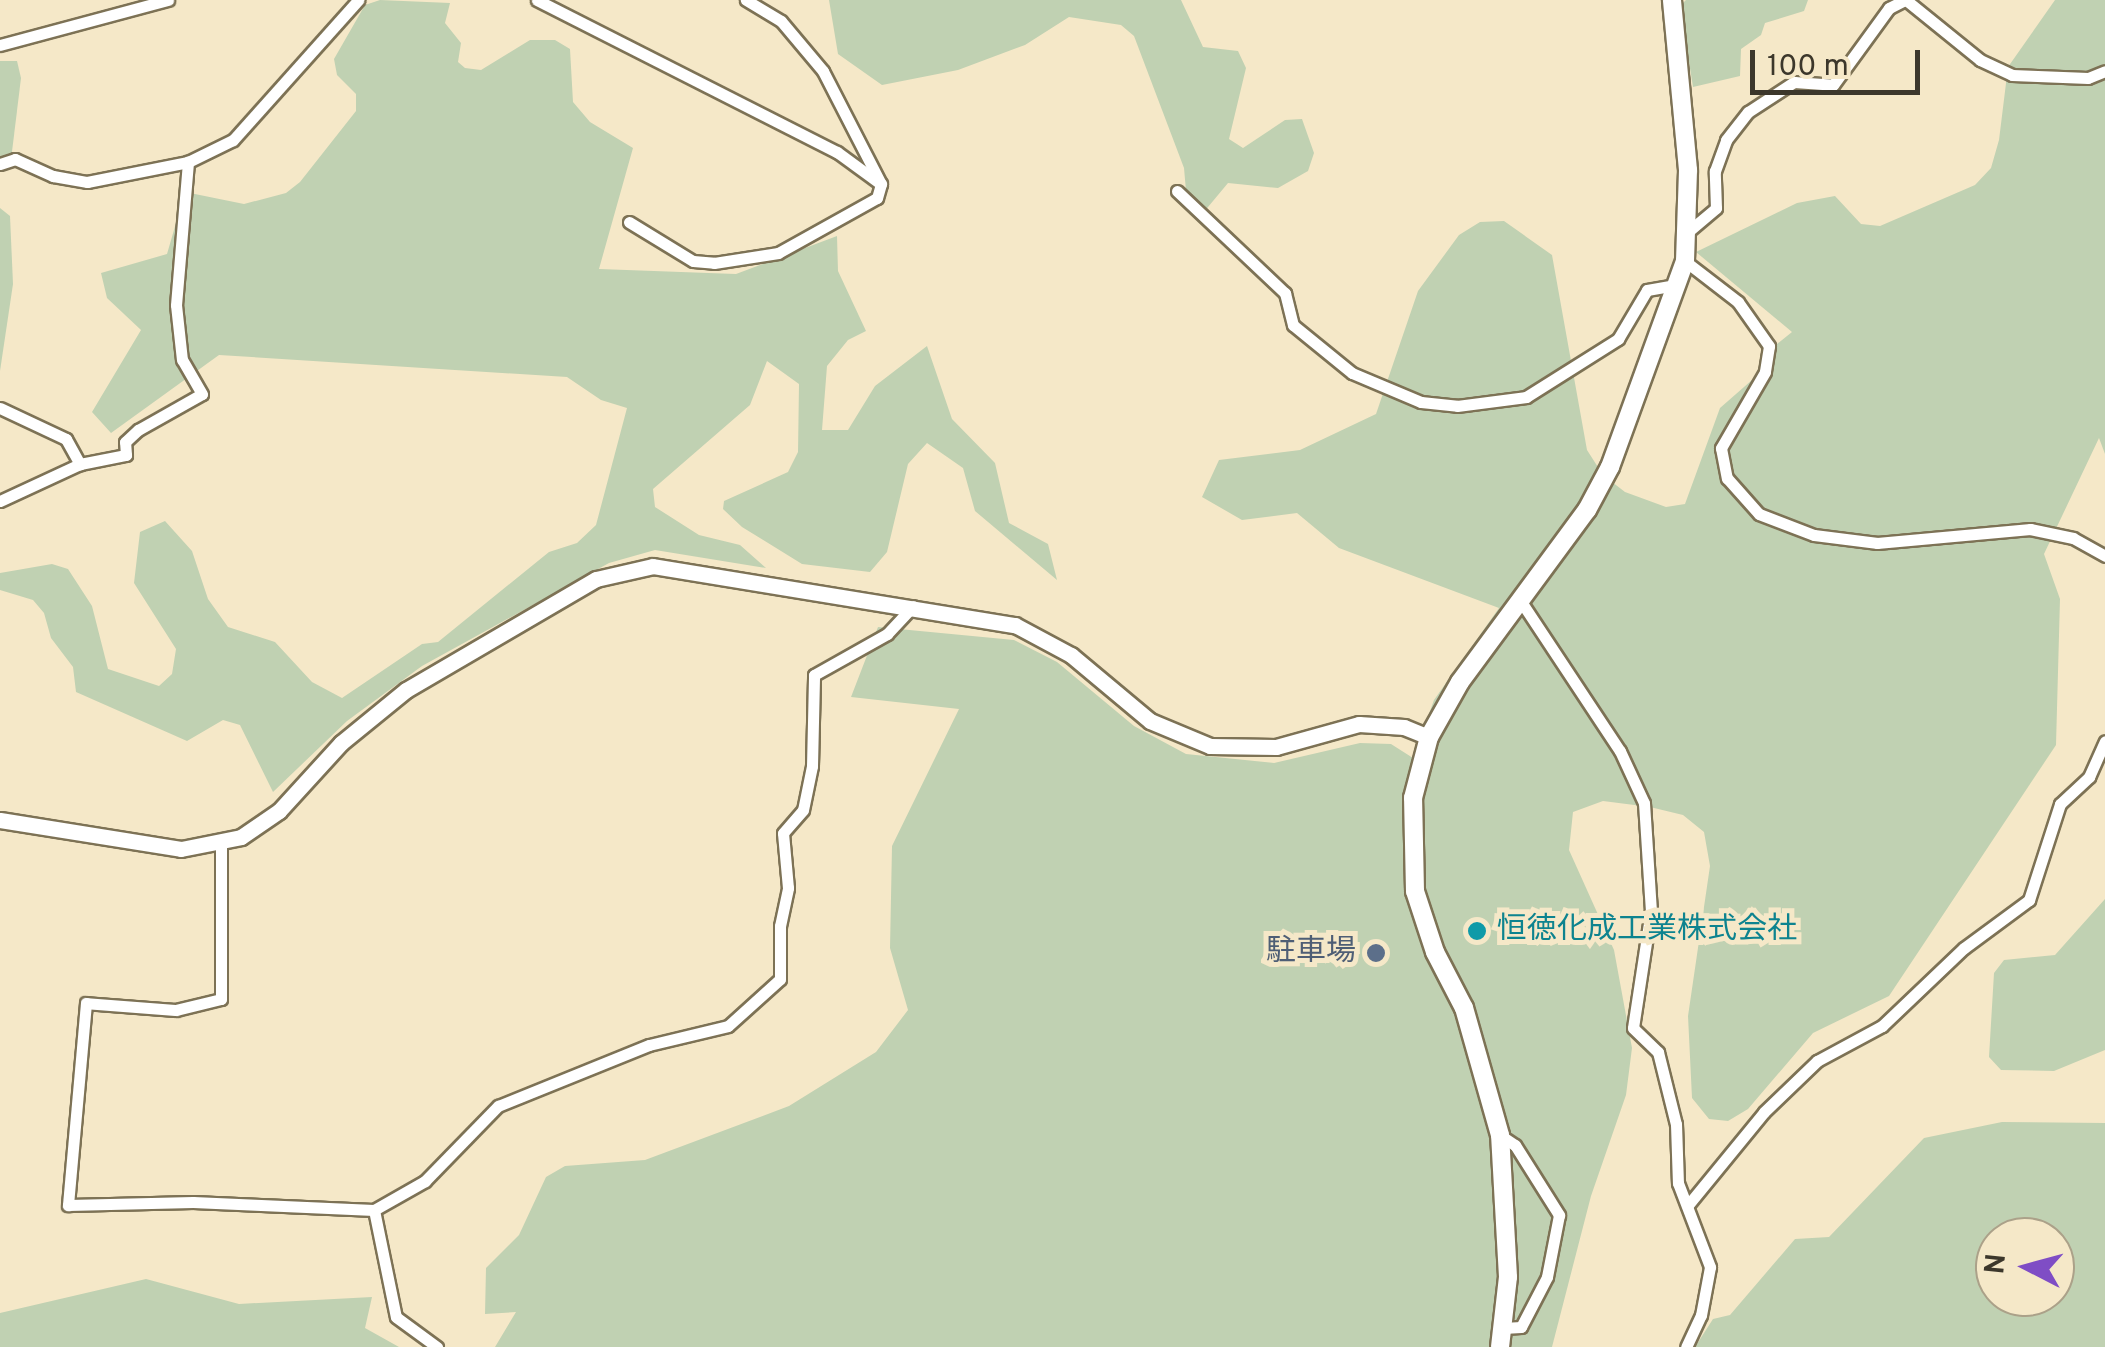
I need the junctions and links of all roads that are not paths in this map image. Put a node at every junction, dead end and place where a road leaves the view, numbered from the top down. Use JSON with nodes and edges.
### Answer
{"nodes":[{"id":1,"x":168,"y":0,"type":"edge"},
{"id":2,"x":358,"y":0,"type":"edge"},
{"id":3,"x":537,"y":0,"type":"edge"},
{"id":4,"x":746,"y":0,"type":"edge"},
{"id":5,"x":1672,"y":0,"type":"edge"},
{"id":6,"x":1905,"y":0,"type":"edge"},
{"id":7,"x":0,"y":45,"type":"edge"},
{"id":8,"x":2105,"y":71,"type":"edge"},
{"id":9,"x":188,"y":162,"type":"junction"},
{"id":10,"x":0,"y":164,"type":"edge"},
{"id":11,"x":881,"y":184,"type":"junction"},
{"id":12,"x":1177,"y":191,"type":"dead end"},
{"id":13,"x":629,"y":222,"type":"dead end"},
{"id":14,"x":1690,"y":230,"type":"junction"},
{"id":15,"x":1685,"y":262,"type":"junction"},
{"id":16,"x":1676,"y":286,"type":"junction"},
{"id":17,"x":0,"y":408,"type":"edge"},
{"id":18,"x":80,"y":464,"type":"junction"},
{"id":19,"x":0,"y":500,"type":"edge"},
{"id":20,"x":2105,"y":556,"type":"edge"},
{"id":21,"x":1520,"y":600,"type":"junction"},
{"id":22,"x":913,"y":606,"type":"junction"},
{"id":23,"x":1429,"y":737,"type":"junction"},
{"id":24,"x":2105,"y":740,"type":"edge"},
{"id":25,"x":0,"y":820,"type":"edge"},
{"id":26,"x":221,"y":845,"type":"junction"},
{"id":27,"x":1500,"y":1135,"type":"junction"},
{"id":28,"x":1688,"y":1206,"type":"junction"},
{"id":29,"x":374,"y":1210,"type":"junction"},
{"id":30,"x":1502,"y":1338,"type":"edge"},
{"id":31,"x":436,"y":1347,"type":"edge"},
{"id":32,"x":1686,"y":1347,"type":"edge"}],
"edges":[{"from":1,"to":7,"type":"street"},
{"from":2,"to":9,"type":"street"},
{"from":3,"to":11,"type":"street"},
{"from":4,"to":11,"type":"street"},
{"from":5,"to":14,"type":"main road"},
{"from":6,"to":8,"type":"street"},
{"from":6,"to":14,"type":"street"},
{"from":9,"to":10,"type":"street"},
{"from":9,"to":18,"type":"street"},
{"from":11,"to":13,"type":"street"},
{"from":12,"to":16,"type":"street"},
{"from":14,"to":15,"type":"main road"},
{"from":15,"to":16,"type":"main road"},
{"from":15,"to":20,"type":"street"},
{"from":16,"to":21,"type":"main road"},
{"from":17,"to":18,"type":"street"},
{"from":18,"to":19,"type":"street"},
{"from":21,"to":23,"type":"main road"},
{"from":21,"to":28,"type":"street"},
{"from":22,"to":23,"type":"street"},
{"from":22,"to":26,"type":"street"},
{"from":22,"to":29,"type":"street"},
{"from":23,"to":27,"type":"main road"},
{"from":24,"to":28,"type":"street"},
{"from":25,"to":26,"type":"street"},
{"from":26,"to":29,"type":"street"},
{"from":27,"to":30,"type":"main road"},
{"from":27,"to":30,"type":"street"},
{"from":28,"to":32,"type":"street"},
{"from":29,"to":31,"type":"street"}]}
